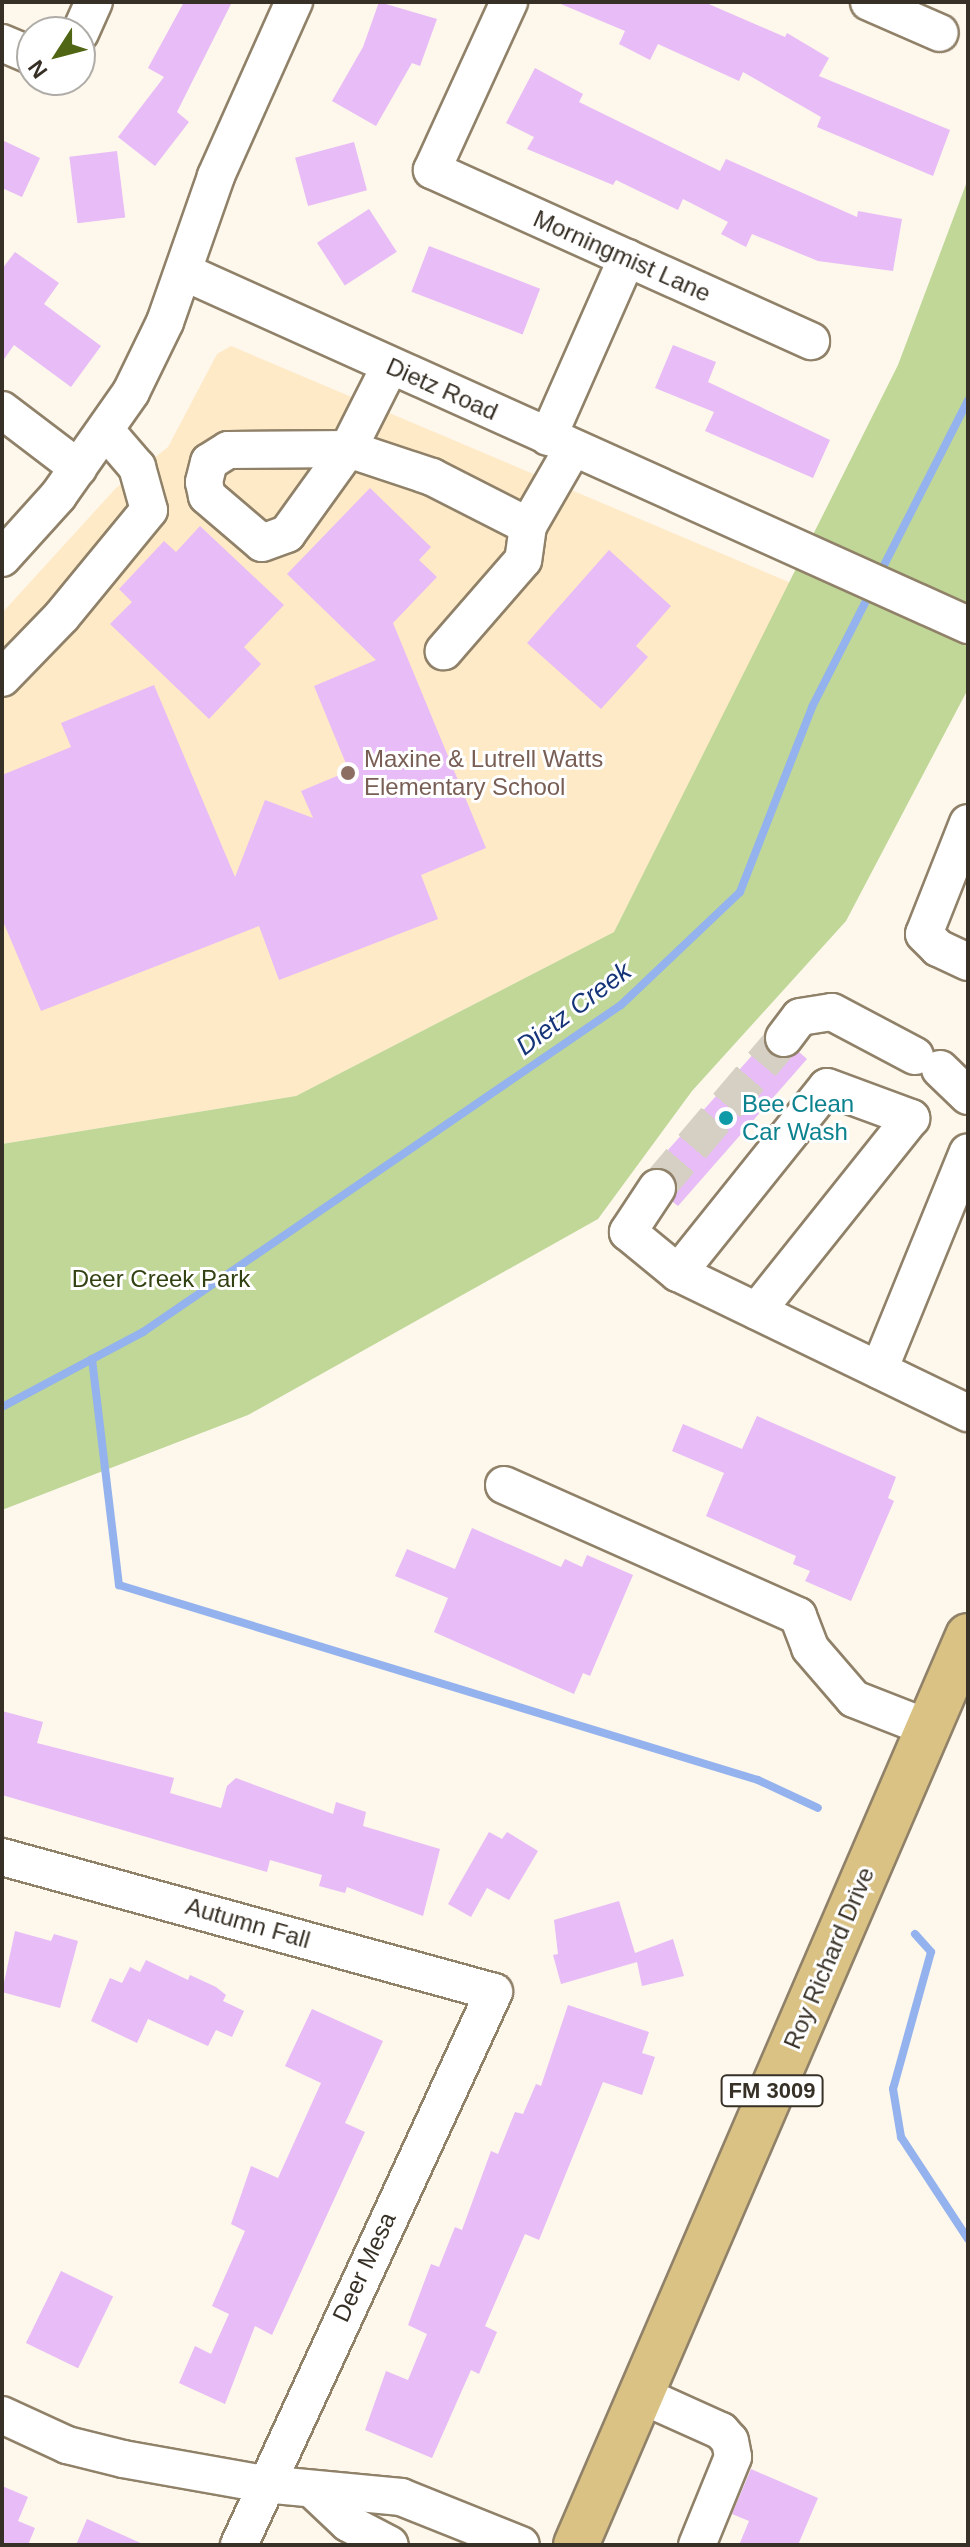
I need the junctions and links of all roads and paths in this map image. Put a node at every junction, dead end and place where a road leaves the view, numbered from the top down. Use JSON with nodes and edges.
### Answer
{"nodes":[{"id":1,"x":294,"y":2,"type":"edge"},
{"id":2,"x":509,"y":2,"type":"edge"},
{"id":3,"x":869,"y":2,"type":"edge"},
{"id":4,"x":940,"y":33,"type":"dead end"},
{"id":5,"x":627,"y":258,"type":"junction"},
{"id":6,"x":184,"y":272,"type":"junction"},
{"id":7,"x":811,"y":341,"type":"dead end"},
{"id":8,"x":390,"y":366,"type":"junction"},
{"id":9,"x":2,"y":410,"type":"edge"},
{"id":10,"x":106,"y":431,"type":"junction"},
{"id":11,"x":561,"y":443,"type":"junction"},
{"id":12,"x":78,"y":468,"type":"junction"},
{"id":13,"x":528,"y":526,"type":"junction"},
{"id":14,"x":2,"y":558,"type":"edge"},
{"id":15,"x":968,"y":625,"type":"edge"},
{"id":16,"x":444,"y":651,"type":"dead end"},
{"id":17,"x":2,"y":678,"type":"edge"},
{"id":18,"x":968,"y":823,"type":"edge"},
{"id":19,"x":968,"y":962,"type":"edge"},
{"id":20,"x":784,"y":1038,"type":"tunnel mouth"},
{"id":21,"x":968,"y":1096,"type":"edge"},
{"id":22,"x":968,"y":1152,"type":"edge"},
{"id":23,"x":657,"y":1188,"type":"tunnel mouth"},
{"id":24,"x":678,"y":1273,"type":"junction"},
{"id":25,"x":757,"y":1311,"type":"junction"},
{"id":26,"x":879,"y":1370,"type":"junction"},
{"id":27,"x":968,"y":1413,"type":"edge"},
{"id":28,"x":504,"y":1485,"type":"dead end"},
{"id":29,"x":968,"y":1636,"type":"edge"},
{"id":30,"x":928,"y":1728,"type":"junction"},
{"id":31,"x":2,"y":1857,"type":"edge"},
{"id":32,"x":494,"y":1992,"type":"joint"},
{"id":33,"x":641,"y":2395,"type":"junction"},
{"id":34,"x":2,"y":2415,"type":"edge"},
{"id":35,"x":264,"y":2484,"type":"junction"},
{"id":36,"x":313,"y":2490,"type":"junction"},
{"id":37,"x":239,"y":2545,"type":"edge"},
{"id":38,"x":390,"y":2545,"type":"edge"},
{"id":39,"x":521,"y":2545,"type":"edge"},
{"id":40,"x":576,"y":2545,"type":"edge"},
{"id":41,"x":697,"y":2545,"type":"edge"}],
"edges":[{"from":1,"to":6,"type":"street"},
{"from":2,"to":5,"type":"street","name":"Morningmist Lane"},
{"from":3,"to":4,"type":"street"},
{"from":5,"to":7,"type":"street","name":"Morningmist Lane"},
{"from":5,"to":11,"type":"street"},
{"from":6,"to":8,"type":"street","name":"Dietz Road"},
{"from":6,"to":10,"type":"street"},
{"from":8,"to":11,"type":"street","name":"Dietz Road"},
{"from":8,"to":13,"type":"street"},
{"from":9,"to":12,"type":"street"},
{"from":10,"to":12,"type":"street"},
{"from":10,"to":17,"type":"street"},
{"from":11,"to":13,"type":"street"},
{"from":11,"to":15,"type":"street","name":"Dietz Road"},
{"from":12,"to":14,"type":"street"},
{"from":13,"to":16,"type":"street"},
{"from":18,"to":19,"type":"street"},
{"from":20,"to":21,"type":"street"},
{"from":22,"to":26,"type":"street"},
{"from":23,"to":24,"type":"street"},
{"from":24,"to":25,"type":"street"},
{"from":24,"to":25,"type":"street"},
{"from":25,"to":26,"type":"street"},
{"from":26,"to":27,"type":"street"},
{"from":28,"to":30,"type":"street"},
{"from":29,"to":30,"type":"main road","name":"Roy Richard Drive","number":"FM 3009"},
{"from":30,"to":33,"type":"main road","name":"Roy Richard Drive","number":"FM 3009"},
{"from":31,"to":32,"type":"street","name":"Autumn Fall"},
{"from":32,"to":35,"type":"street","name":"Deer Mesa"},
{"from":33,"to":40,"type":"main road","name":"Roy Richard Drive","number":"FM 3009"},
{"from":33,"to":41,"type":"street"},
{"from":34,"to":35,"type":"street"},
{"from":35,"to":36,"type":"street"},
{"from":35,"to":37,"type":"street","name":"Deer Mesa"},
{"from":36,"to":38,"type":"street"},
{"from":36,"to":39,"type":"street"}]}
